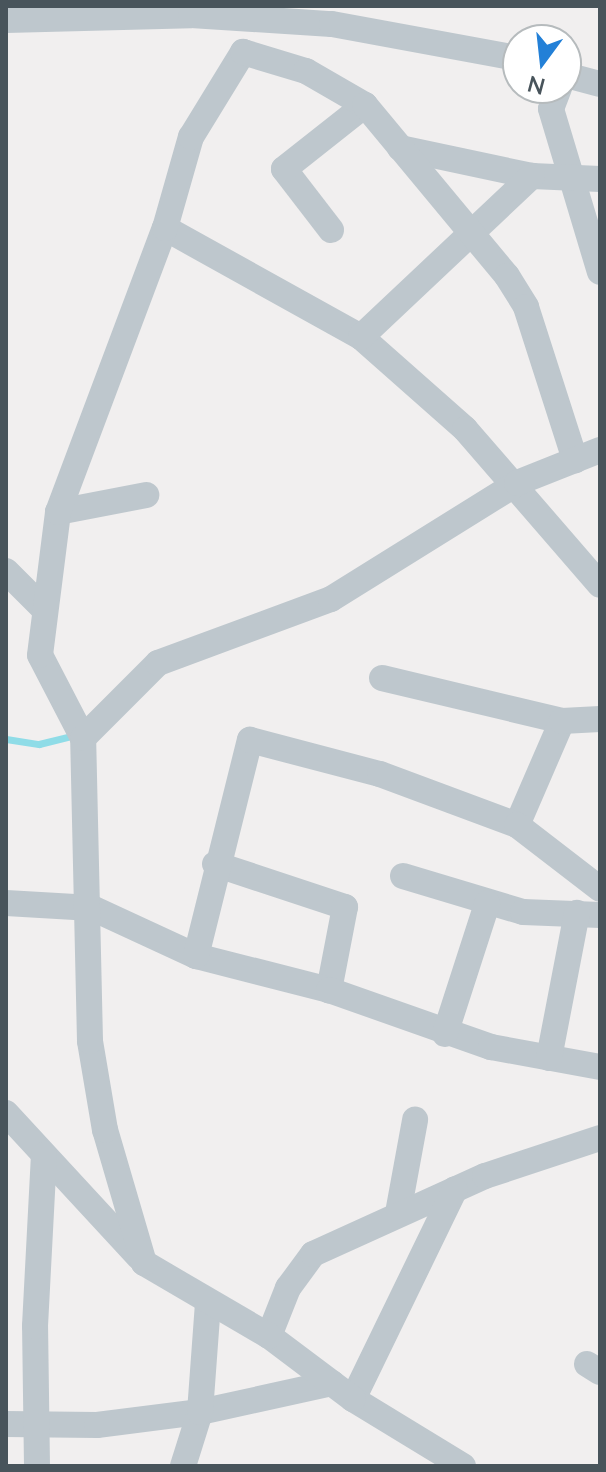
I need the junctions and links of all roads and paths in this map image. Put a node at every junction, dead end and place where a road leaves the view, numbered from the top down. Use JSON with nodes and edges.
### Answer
{"nodes":[{"id":1,"x":6,"y":20,"type":"edge"},
{"id":2,"x":502,"y":55,"type":"edge"},
{"id":3,"x":553,"y":104,"type":"edge"},
{"id":4,"x":365,"y":105,"type":"junction"},
{"id":5,"x":400,"y":148,"type":"junction"},
{"id":6,"x":532,"y":176,"type":"junction"},
{"id":7,"x":570,"y":177,"type":"junction"},
{"id":8,"x":600,"y":179,"type":"edge"},
{"id":9,"x":165,"y":228,"type":"junction"},
{"id":10,"x":331,"y":230,"type":"dead end"},
{"id":11,"x":468,"y":237,"type":"junction"},
{"id":12,"x":600,"y":272,"type":"edge"},
{"id":13,"x":361,"y":337,"type":"junction"},
{"id":14,"x":600,"y":450,"type":"edge"},
{"id":15,"x":575,"y":460,"type":"junction"},
{"id":16,"x":517,"y":483,"type":"junction"},
{"id":17,"x":146,"y":495,"type":"dead end"},
{"id":18,"x":58,"y":512,"type":"junction"},
{"id":19,"x":6,"y":571,"type":"edge"},
{"id":20,"x":600,"y":585,"type":"edge"},
{"id":21,"x":43,"y":608,"type":"junction"},
{"id":22,"x":382,"y":678,"type":"dead end"},
{"id":23,"x":600,"y":719,"type":"edge"},
{"id":24,"x":562,"y":721,"type":"junction"},
{"id":25,"x":83,"y":738,"type":"junction"},
{"id":26,"x":517,"y":825,"type":"junction"},
{"id":27,"x":215,"y":864,"type":"junction"},
{"id":28,"x":403,"y":876,"type":"dead end"},
{"id":29,"x":600,"y":889,"type":"edge"},
{"id":30,"x":6,"y":903,"type":"edge"},
{"id":31,"x":487,"y":904,"type":"junction"},
{"id":32,"x":92,"y":908,"type":"junction"},
{"id":33,"x":588,"y":914,"type":"edge"},
{"id":34,"x":196,"y":956,"type":"junction"},
{"id":35,"x":329,"y":990,"type":"junction"},
{"id":36,"x":445,"y":1034,"type":"junction"},
{"id":37,"x":549,"y":1058,"type":"junction"},
{"id":38,"x":600,"y":1067,"type":"edge"},
{"id":39,"x":6,"y":1113,"type":"edge"},
{"id":40,"x":415,"y":1120,"type":"dead end"},
{"id":41,"x":600,"y":1138,"type":"edge"},
{"id":42,"x":44,"y":1155,"type":"junction"},
{"id":43,"x":455,"y":1189,"type":"junction"},
{"id":44,"x":398,"y":1213,"type":"junction"},
{"id":45,"x":144,"y":1263,"type":"junction"},
{"id":46,"x":208,"y":1303,"type":"junction"},
{"id":47,"x":269,"y":1336,"type":"junction"},
{"id":48,"x":332,"y":1383,"type":"junction"},
{"id":49,"x":353,"y":1399,"type":"junction"},
{"id":50,"x":200,"y":1412,"type":"junction"},
{"id":51,"x":38,"y":1423,"type":"junction"},
{"id":52,"x":6,"y":1424,"type":"edge"},
{"id":53,"x":37,"y":1466,"type":"edge"},
{"id":54,"x":183,"y":1466,"type":"edge"},
{"id":55,"x":463,"y":1466,"type":"edge"}],
"edges":[{"from":1,"to":2,"type":"street"},
{"from":3,"to":7,"type":"street"},
{"from":4,"to":5,"type":"street"},
{"from":4,"to":9,"type":"street"},
{"from":4,"to":10,"type":"street"},
{"from":5,"to":6,"type":"street"},
{"from":5,"to":11,"type":"street"},
{"from":6,"to":7,"type":"street"},
{"from":6,"to":11,"type":"street"},
{"from":7,"to":8,"type":"street"},
{"from":7,"to":12,"type":"street"},
{"from":9,"to":13,"type":"street"},
{"from":9,"to":18,"type":"street"},
{"from":11,"to":13,"type":"street"},
{"from":11,"to":15,"type":"street"},
{"from":13,"to":16,"type":"street"},
{"from":14,"to":15,"type":"street"},
{"from":15,"to":16,"type":"street"},
{"from":16,"to":20,"type":"street"},
{"from":16,"to":25,"type":"street"},
{"from":17,"to":18,"type":"street"},
{"from":18,"to":21,"type":"street"},
{"from":19,"to":21,"type":"street"},
{"from":21,"to":25,"type":"street"},
{"from":22,"to":24,"type":"street"},
{"from":23,"to":24,"type":"street"},
{"from":24,"to":26,"type":"street"},
{"from":25,"to":32,"type":"street"},
{"from":26,"to":27,"type":"street"},
{"from":26,"to":29,"type":"street"},
{"from":27,"to":34,"type":"street"},
{"from":27,"to":35,"type":"street"},
{"from":28,"to":31,"type":"street"},
{"from":30,"to":32,"type":"street"},
{"from":31,"to":33,"type":"street"},
{"from":31,"to":36,"type":"street"},
{"from":32,"to":34,"type":"street"},
{"from":32,"to":45,"type":"street"},
{"from":33,"to":37,"type":"street"},
{"from":34,"to":35,"type":"street"},
{"from":35,"to":36,"type":"street"},
{"from":36,"to":37,"type":"street"},
{"from":37,"to":38,"type":"street"},
{"from":39,"to":42,"type":"street"},
{"from":40,"to":44,"type":"street"},
{"from":41,"to":43,"type":"street"},
{"from":42,"to":45,"type":"street"},
{"from":42,"to":51,"type":"street"},
{"from":43,"to":44,"type":"street"},
{"from":43,"to":49,"type":"street"},
{"from":44,"to":47,"type":"street"},
{"from":45,"to":46,"type":"street"},
{"from":46,"to":47,"type":"street"},
{"from":46,"to":50,"type":"street"},
{"from":47,"to":48,"type":"street"},
{"from":48,"to":49,"type":"street"},
{"from":48,"to":50,"type":"street"},
{"from":49,"to":55,"type":"street"},
{"from":50,"to":51,"type":"street"},
{"from":50,"to":54,"type":"street"},
{"from":51,"to":52,"type":"street"},
{"from":51,"to":53,"type":"street"}]}
